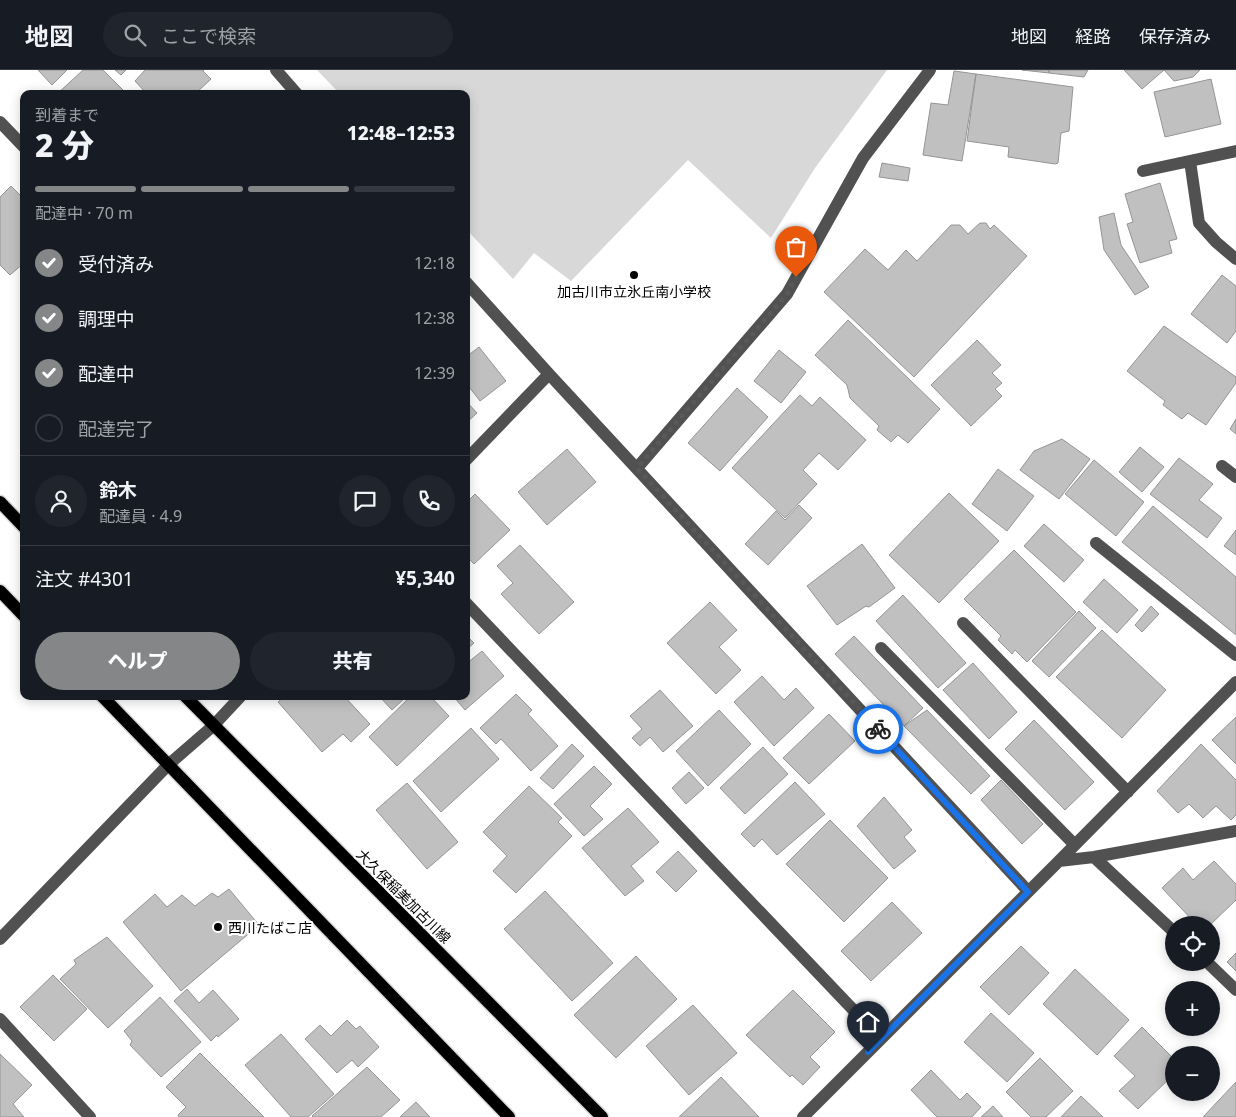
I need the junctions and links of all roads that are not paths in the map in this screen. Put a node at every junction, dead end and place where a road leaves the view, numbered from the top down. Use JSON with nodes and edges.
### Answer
{"nodes":[{"id":1,"x":276,"y":70,"type":"edge"},
{"id":2,"x":930,"y":70,"type":"edge"},
{"id":3,"x":294,"y":90,"type":"edge"},
{"id":4,"x":0,"y":122,"type":"edge"},
{"id":5,"x":20,"y":143,"type":"edge"},
{"id":6,"x":1236,"y":151,"type":"edge"},
{"id":7,"x":1190,"y":161,"type":"junction"},
{"id":8,"x":1143,"y":171,"type":"dead end"},
{"id":9,"x":1236,"y":259,"type":"edge"},
{"id":10,"x":470,"y":286,"type":"edge"},
{"id":11,"x":549,"y":374,"type":"junction"},
{"id":12,"x":470,"y":456,"type":"edge"},
{"id":13,"x":1222,"y":466,"type":"dead end"},
{"id":14,"x":637,"y":468,"type":"junction"},
{"id":15,"x":1236,"y":477,"type":"edge"},
{"id":16,"x":0,"y":502,"type":"edge"},
{"id":17,"x":20,"y":523,"type":"edge"},
{"id":18,"x":1096,"y":543,"type":"dead end"},
{"id":19,"x":0,"y":591,"type":"edge"},
{"id":20,"x":470,"y":607,"type":"edge"},
{"id":21,"x":20,"y":612,"type":"edge"},
{"id":22,"x":963,"y":623,"type":"dead end"},
{"id":23,"x":881,"y":648,"type":"dead end"},
{"id":24,"x":1236,"y":655,"type":"edge"},
{"id":25,"x":1236,"y":682,"type":"edge"},
{"id":26,"x":106,"y":700,"type":"edge"},
{"id":27,"x":189,"y":700,"type":"edge"},
{"id":28,"x":237,"y":700,"type":"edge"},
{"id":29,"x":213,"y":726,"type":"junction"},
{"id":30,"x":168,"y":765,"type":"junction"},
{"id":31,"x":1128,"y":792,"type":"junction"},
{"id":32,"x":1236,"y":831,"type":"edge"},
{"id":33,"x":1075,"y":846,"type":"junction"},
{"id":34,"x":1094,"y":858,"type":"junction"},
{"id":35,"x":1059,"y":862,"type":"junction"},
{"id":36,"x":1028,"y":892,"type":"junction"},
{"id":37,"x":1165,"y":924,"type":"edge"},
{"id":38,"x":0,"y":939,"type":"edge"},
{"id":39,"x":1216,"y":971,"type":"edge"},
{"id":40,"x":1236,"y":990,"type":"edge"},
{"id":41,"x":0,"y":1019,"type":"edge"},
{"id":42,"x":881,"y":1039,"type":"junction"},
{"id":43,"x":90,"y":1117,"type":"edge"},
{"id":44,"x":509,"y":1117,"type":"edge"},
{"id":45,"x":602,"y":1117,"type":"edge"},
{"id":46,"x":803,"y":1117,"type":"edge"}],
"edges":[{"from":1,"to":3,"type":"street"},
{"from":2,"to":14,"type":"street"},
{"from":4,"to":5,"type":"street"},
{"from":6,"to":7,"type":"street"},
{"from":7,"to":8,"type":"street"},
{"from":7,"to":9,"type":"street"},
{"from":10,"to":11,"type":"street"},
{"from":11,"to":12,"type":"street"},
{"from":11,"to":14,"type":"street"},
{"from":13,"to":15,"type":"street"},
{"from":14,"to":36,"type":"street"},
{"from":16,"to":17,"type":"main road"},
{"from":18,"to":24,"type":"street"},
{"from":19,"to":21,"type":"main road"},
{"from":20,"to":42,"type":"street"},
{"from":22,"to":31,"type":"street"},
{"from":23,"to":33,"type":"street"},
{"from":25,"to":31,"type":"street"},
{"from":26,"to":30,"type":"main road"},
{"from":27,"to":29,"type":"main road","name":"大久保稲美加古川線"},
{"from":28,"to":29,"type":"street"},
{"from":29,"to":30,"type":"street"},
{"from":29,"to":45,"type":"main road","name":"大久保稲美加古川線"},
{"from":30,"to":38,"type":"street"},
{"from":30,"to":44,"type":"main road"},
{"from":31,"to":33,"type":"street"},
{"from":32,"to":34,"type":"street"},
{"from":33,"to":35,"type":"street"},
{"from":34,"to":35,"type":"street"},
{"from":34,"to":37,"type":"street"},
{"from":35,"to":36,"type":"street"},
{"from":36,"to":42,"type":"street"},
{"from":39,"to":40,"type":"street"},
{"from":41,"to":43,"type":"street"},
{"from":42,"to":46,"type":"street"}]}
